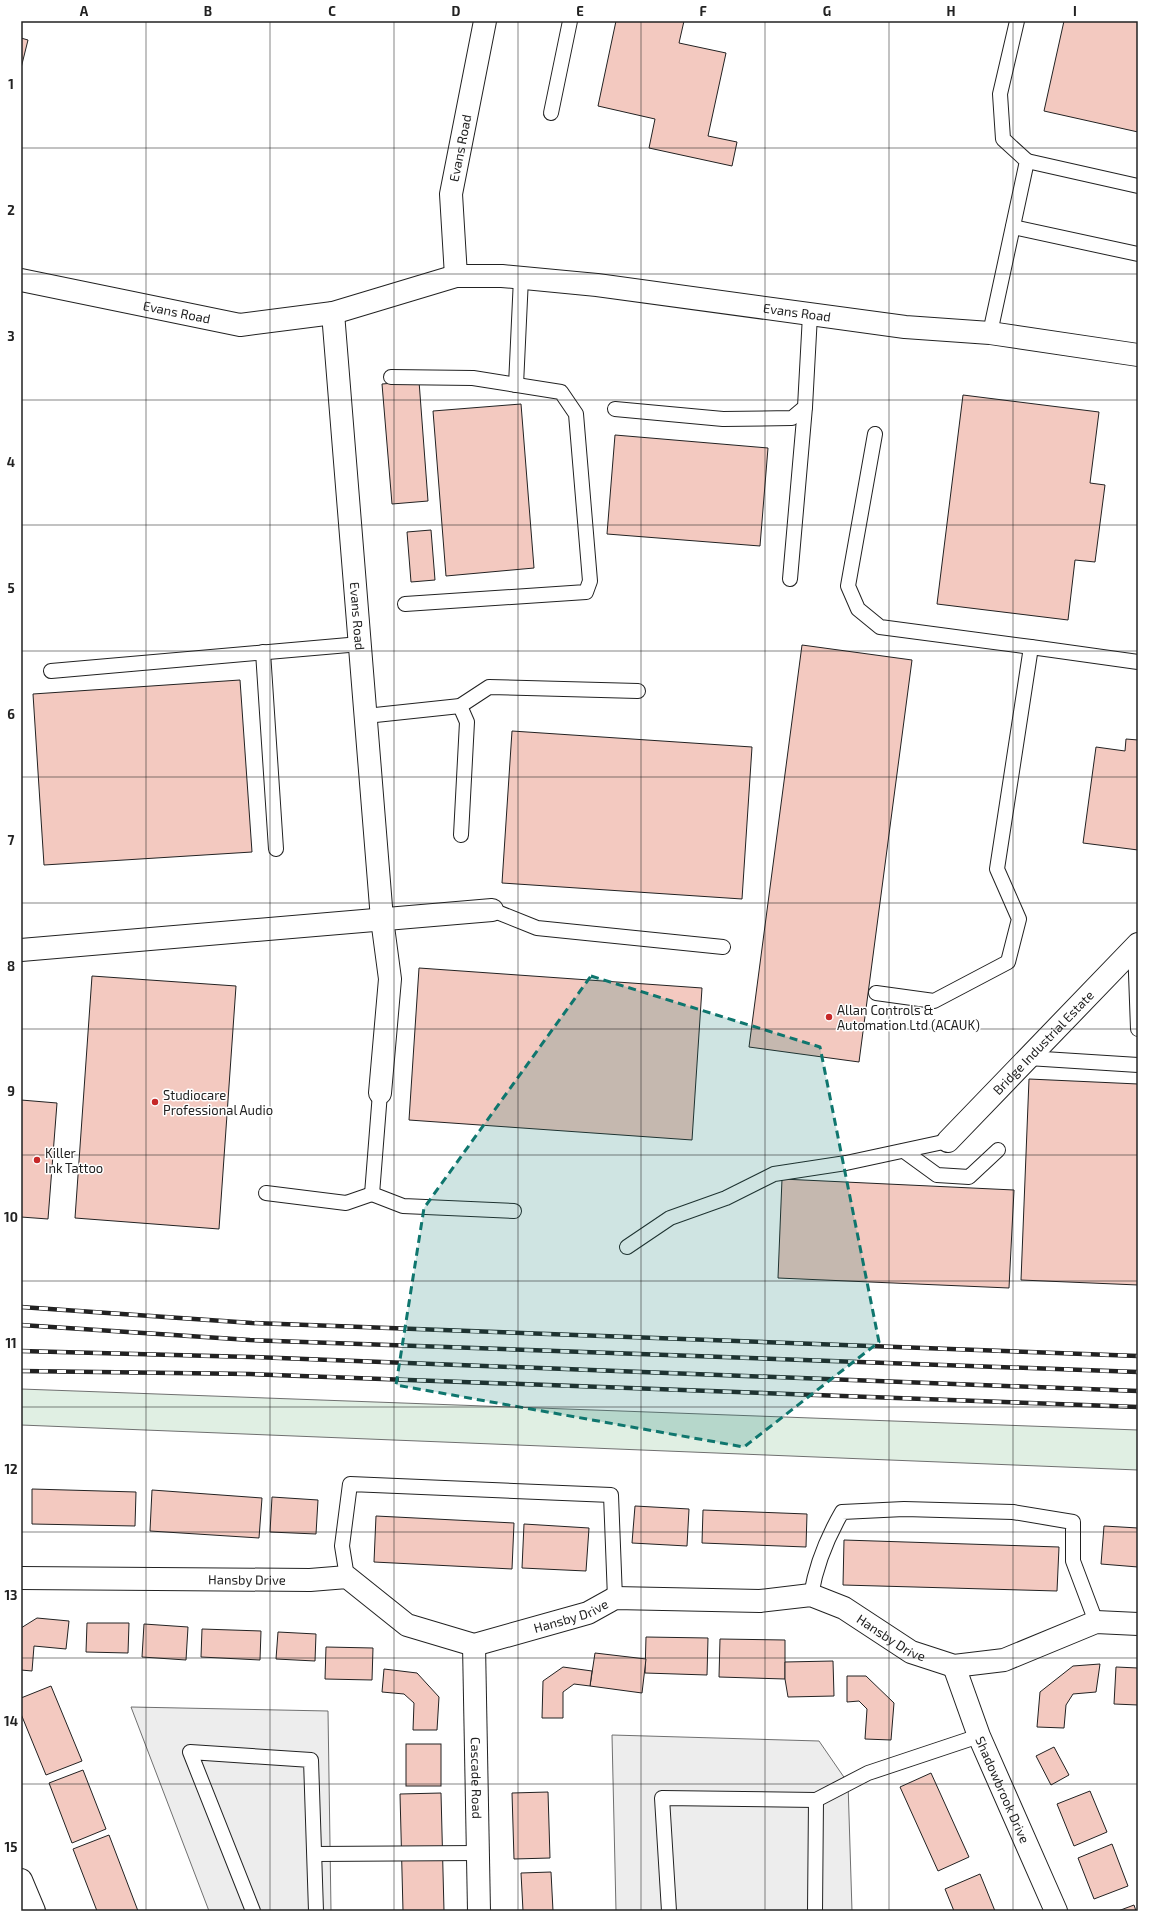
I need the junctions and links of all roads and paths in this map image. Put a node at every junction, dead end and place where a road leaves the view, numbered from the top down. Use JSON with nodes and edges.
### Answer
{"nodes":[{"id":1,"x":486,"y":21,"type":"edge"},
{"id":2,"x":570,"y":21,"type":"edge"},
{"id":3,"x":1017,"y":21,"type":"edge"},
{"id":4,"x":551,"y":113,"type":"dead end"},
{"id":5,"x":1027,"y":161,"type":"junction"},
{"id":6,"x":1138,"y":186,"type":"edge"},
{"id":7,"x":1013,"y":227,"type":"junction"},
{"id":8,"x":1138,"y":254,"type":"edge"},
{"id":9,"x":456,"y":276,"type":"junction"},
{"id":10,"x":521,"y":278,"type":"junction"},
{"id":11,"x":21,"y":280,"type":"edge"},
{"id":12,"x":334,"y":313,"type":"junction"},
{"id":13,"x":810,"y":314,"type":"junction"},
{"id":14,"x":990,"y":333,"type":"junction"},
{"id":15,"x":1138,"y":355,"type":"edge"},
{"id":16,"x":391,"y":377,"type":"dead end"},
{"id":17,"x":516,"y":385,"type":"junction"},
{"id":18,"x":805,"y":407,"type":"junction"},
{"id":19,"x":615,"y":409,"type":"dead end"},
{"id":20,"x":875,"y":434,"type":"dead end"},
{"id":21,"x":790,"y":579,"type":"dead end"},
{"id":22,"x":405,"y":604,"type":"dead end"},
{"id":23,"x":360,"y":644,"type":"junction"},
{"id":24,"x":1031,"y":647,"type":"junction"},
{"id":25,"x":263,"y":652,"type":"junction"},
{"id":26,"x":1138,"y":662,"type":"edge"},
{"id":27,"x":51,"y":670,"type":"dead end"},
{"id":28,"x":638,"y":691,"type":"dead end"},
{"id":29,"x":460,"y":706,"type":"junction"},
{"id":30,"x":366,"y":716,"type":"junction"},
{"id":31,"x":461,"y":835,"type":"dead end"},
{"id":32,"x":276,"y":849,"type":"dead end"},
{"id":33,"x":492,"y":910,"type":"joint"},
{"id":34,"x":382,"y":919,"type":"junction"},
{"id":35,"x":1137,"y":945,"type":"edge"},
{"id":36,"x":723,"y":947,"type":"dead end"},
{"id":37,"x":21,"y":950,"type":"edge"},
{"id":38,"x":876,"y":993,"type":"dead end"},
{"id":39,"x":1138,"y":1029,"type":"edge"},
{"id":40,"x":1028,"y":1058,"type":"junction"},
{"id":41,"x":1138,"y":1065,"type":"edge"},
{"id":42,"x":380,"y":1093,"type":"joint"},
{"id":43,"x":948,"y":1142,"type":"joint"},
{"id":44,"x":998,"y":1150,"type":"dead end"},
{"id":45,"x":904,"y":1151,"type":"junction"},
{"id":46,"x":266,"y":1193,"type":"dead end"},
{"id":47,"x":372,"y":1194,"type":"junction"},
{"id":48,"x":514,"y":1211,"type":"dead end"},
{"id":49,"x":627,"y":1247,"type":"dead end"},
{"id":50,"x":347,"y":1577,"type":"junction"},
{"id":51,"x":21,"y":1578,"type":"edge"},
{"id":52,"x":811,"y":1595,"type":"junction"},
{"id":53,"x":615,"y":1598,"type":"junction"},
{"id":54,"x":1096,"y":1622,"type":"junction"},
{"id":55,"x":1138,"y":1624,"type":"edge"},
{"id":56,"x":474,"y":1645,"type":"junction"},
{"id":57,"x":954,"y":1666,"type":"junction"},
{"id":58,"x":979,"y":1736,"type":"junction"},
{"id":59,"x":816,"y":1800,"type":"junction"},
{"id":60,"x":478,"y":1853,"type":"junction"},
{"id":61,"x":315,"y":1854,"type":"junction"},
{"id":62,"x":22,"y":1883,"type":"edge"},
{"id":63,"x":34,"y":1911,"type":"edge"},
{"id":64,"x":253,"y":1911,"type":"edge"},
{"id":65,"x":316,"y":1911,"type":"edge"},
{"id":66,"x":479,"y":1911,"type":"edge"},
{"id":67,"x":669,"y":1911,"type":"edge"},
{"id":68,"x":815,"y":1911,"type":"edge"},
{"id":69,"x":1056,"y":1911,"type":"edge"}],
"edges":[{"from":1,"to":9,"type":"street","name":"Evans Road"},
{"from":2,"to":4,"type":"lane"},
{"from":3,"to":5,"type":"lane"},
{"from":5,"to":6,"type":"lane"},
{"from":5,"to":7,"type":"lane"},
{"from":7,"to":8,"type":"lane"},
{"from":7,"to":14,"type":"lane"},
{"from":9,"to":10,"type":"street","name":"Evans Road"},
{"from":9,"to":12,"type":"street","name":"Evans Road"},
{"from":10,"to":13,"type":"street","name":"Evans Road"},
{"from":10,"to":17,"type":"lane"},
{"from":11,"to":12,"type":"street","name":"Evans Road"},
{"from":12,"to":23,"type":"street","name":"Evans Road"},
{"from":13,"to":14,"type":"street","name":"Evans Road"},
{"from":13,"to":18,"type":"lane"},
{"from":14,"to":15,"type":"street","name":"Evans Road"},
{"from":16,"to":17,"type":"lane"},
{"from":17,"to":22,"type":"lane"},
{"from":18,"to":19,"type":"lane"},
{"from":18,"to":21,"type":"lane"},
{"from":20,"to":24,"type":"lane"},
{"from":23,"to":25,"type":"lane"},
{"from":23,"to":30,"type":"street","name":"Evans Road"},
{"from":24,"to":26,"type":"lane"},
{"from":24,"to":38,"type":"lane"},
{"from":25,"to":27,"type":"lane"},
{"from":25,"to":32,"type":"lane"},
{"from":28,"to":29,"type":"lane"},
{"from":29,"to":30,"type":"lane"},
{"from":29,"to":31,"type":"lane"},
{"from":30,"to":34,"type":"street","name":"Evans Road"},
{"from":33,"to":34,"type":"street"},
{"from":33,"to":36,"type":"lane"},
{"from":34,"to":37,"type":"street"},
{"from":34,"to":42,"type":"street","name":"Evans Road"},
{"from":35,"to":39,"type":"lane"},
{"from":35,"to":40,"type":"street","name":"Bridge Industrial Estate"},
{"from":40,"to":41,"type":"lane"},
{"from":40,"to":43,"type":"street","name":"Bridge Industrial Estate"},
{"from":42,"to":47,"type":"lane"},
{"from":43,"to":45,"type":"lane"},
{"from":44,"to":45,"type":"lane"},
{"from":45,"to":49,"type":"lane"},
{"from":46,"to":47,"type":"lane"},
{"from":47,"to":48,"type":"lane"},
{"from":50,"to":51,"type":"street","name":"Hansby Drive"},
{"from":50,"to":53,"type":"lane"},
{"from":50,"to":56,"type":"street"},
{"from":52,"to":53,"type":"street","name":"Hansby Drive"},
{"from":52,"to":54,"type":"lane"},
{"from":52,"to":57,"type":"street","name":"Hansby Drive"},
{"from":53,"to":56,"type":"street","name":"Hansby Drive"},
{"from":54,"to":55,"type":"street","name":"Hansby Drive"},
{"from":54,"to":57,"type":"street","name":"Hansby Drive"},
{"from":56,"to":60,"type":"street","name":"Cascade Road"},
{"from":57,"to":58,"type":"street","name":"Shadowbrook Drive"},
{"from":58,"to":59,"type":"lane"},
{"from":58,"to":69,"type":"street","name":"Shadowbrook Drive"},
{"from":59,"to":67,"type":"lane"},
{"from":59,"to":68,"type":"lane"},
{"from":60,"to":61,"type":"lane"},
{"from":60,"to":66,"type":"street","name":"Cascade Road"},
{"from":61,"to":64,"type":"lane"},
{"from":61,"to":65,"type":"lane"},
{"from":62,"to":63,"type":"street"}]}
